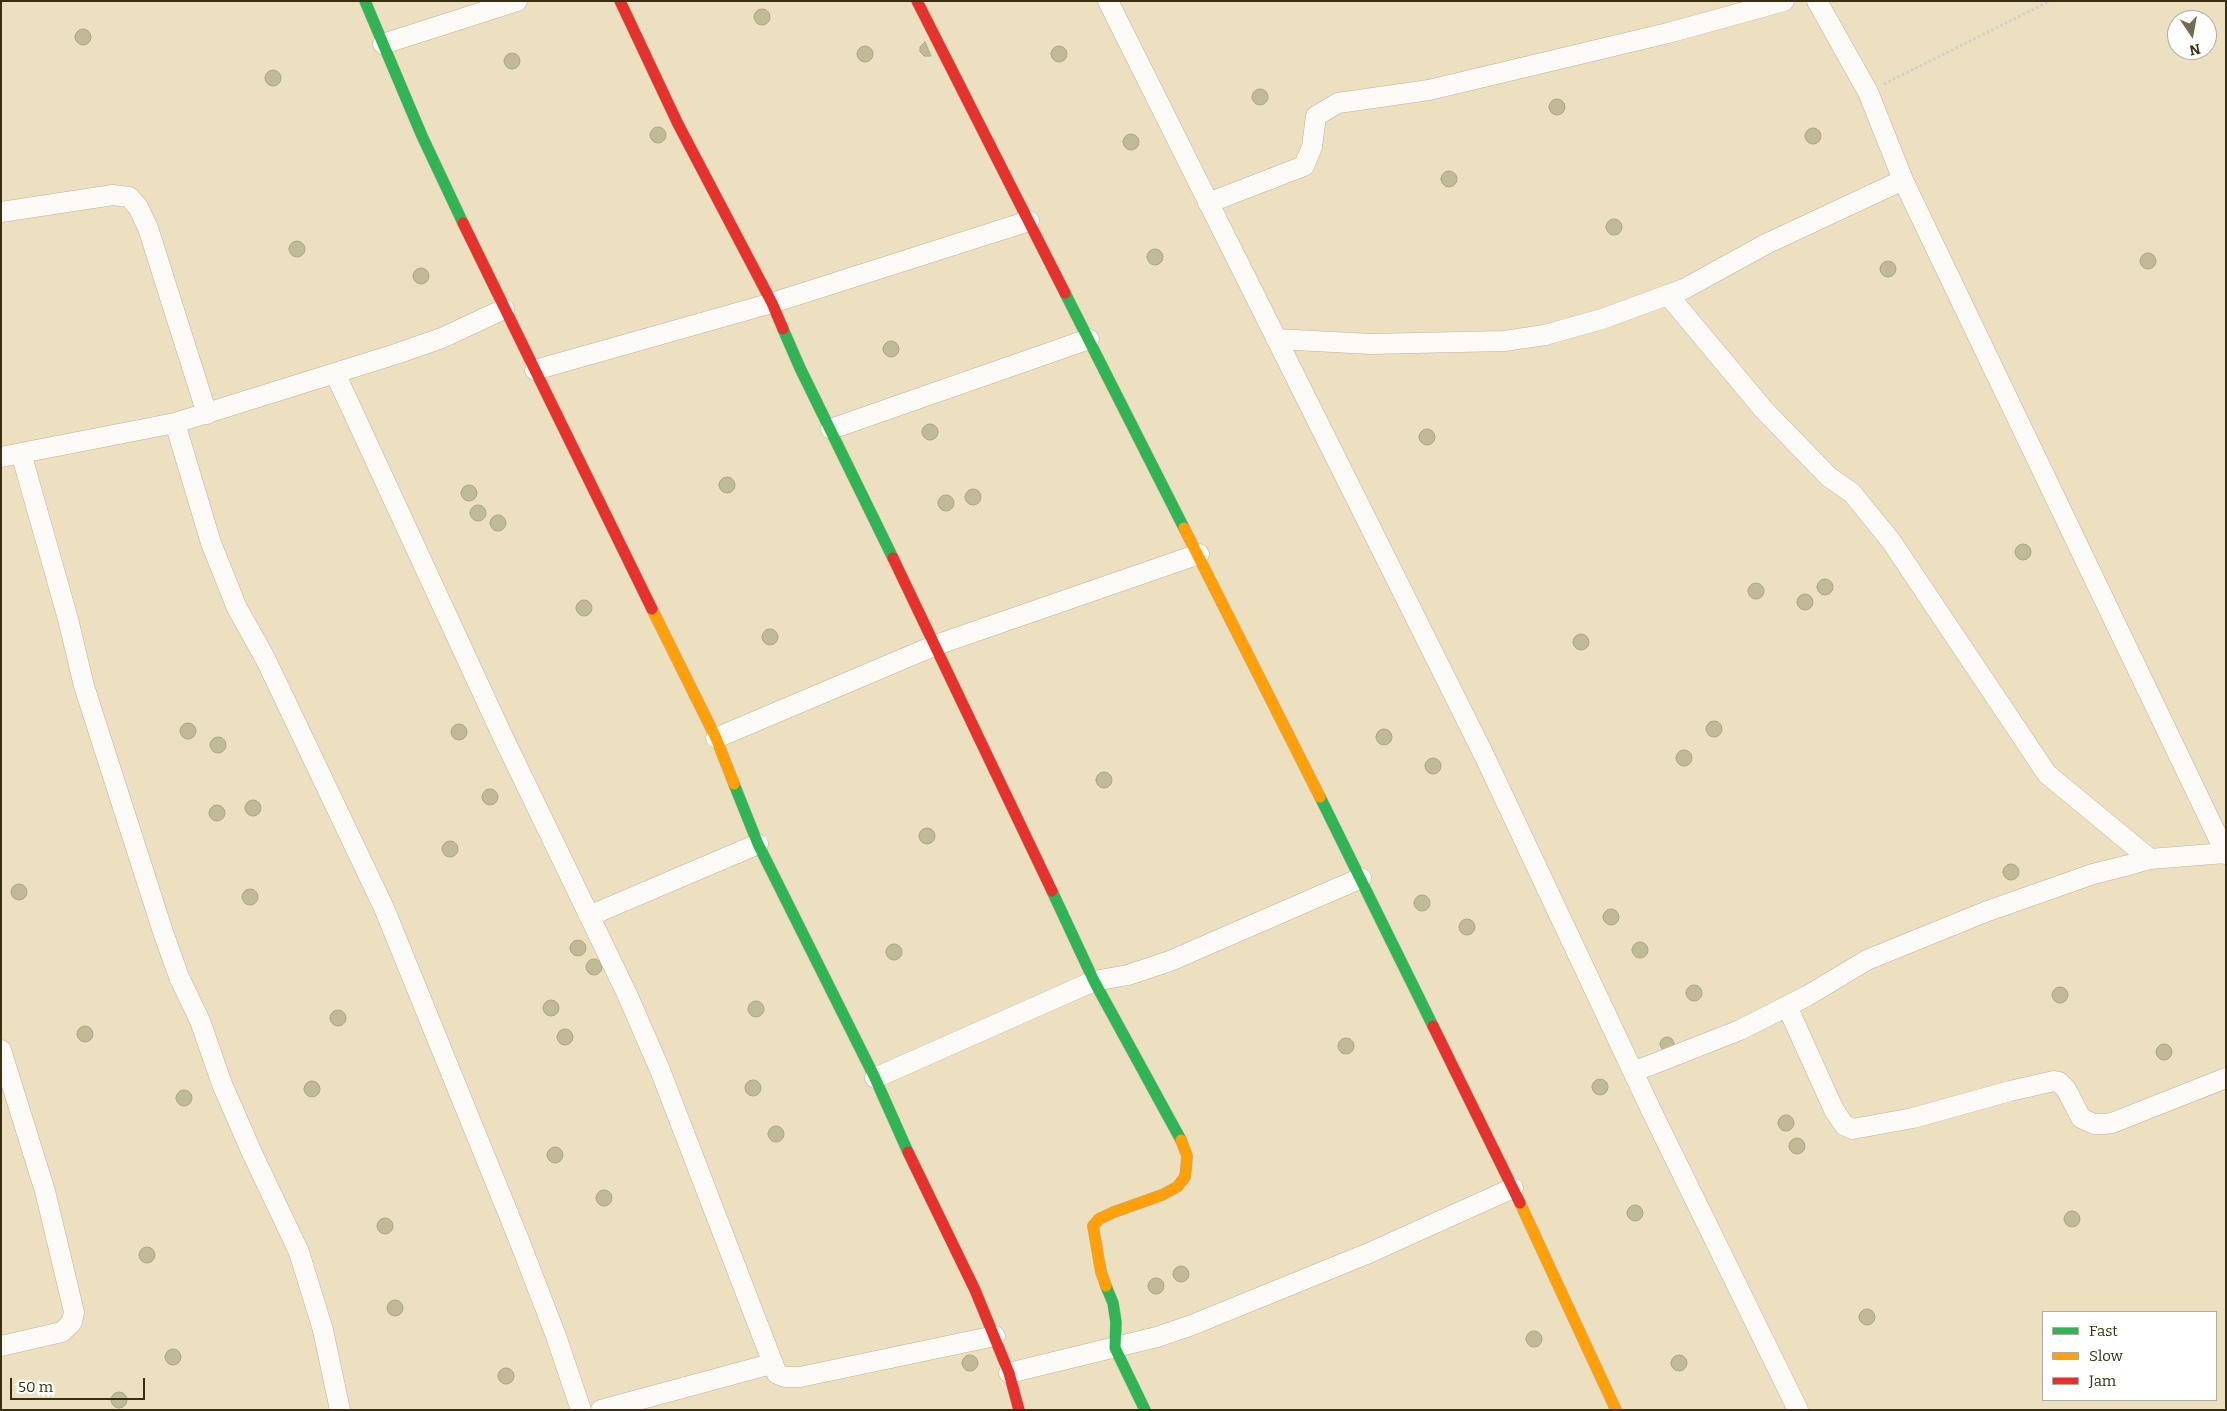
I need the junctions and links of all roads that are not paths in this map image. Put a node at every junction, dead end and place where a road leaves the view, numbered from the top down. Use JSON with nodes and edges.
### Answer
{"nodes":[{"id":1,"x":365,"y":1,"type":"edge"},
{"id":2,"x":517,"y":1,"type":"edge"},
{"id":3,"x":620,"y":1,"type":"edge"},
{"id":4,"x":917,"y":1,"type":"edge"},
{"id":5,"x":1108,"y":1,"type":"edge"},
{"id":6,"x":1784,"y":1,"type":"edge"},
{"id":7,"x":1817,"y":1,"type":"edge"},
{"id":8,"x":383,"y":44,"type":"junction"},
{"id":9,"x":1903,"y":180,"type":"junction"},
{"id":10,"x":1208,"y":203,"type":"junction"},
{"id":11,"x":1,"y":212,"type":"edge"},
{"id":12,"x":1029,"y":221,"type":"junction"},
{"id":13,"x":1668,"y":295,"type":"junction"},
{"id":14,"x":772,"y":303,"type":"junction"},
{"id":15,"x":504,"y":309,"type":"junction"},
{"id":16,"x":1089,"y":338,"type":"junction"},
{"id":17,"x":1276,"y":339,"type":"junction"},
{"id":18,"x":535,"y":370,"type":"junction"},
{"id":19,"x":335,"y":373,"type":"junction"},
{"id":20,"x":207,"y":414,"type":"junction"},
{"id":21,"x":175,"y":423,"type":"junction"},
{"id":22,"x":831,"y":429,"type":"junction"},
{"id":23,"x":21,"y":453,"type":"junction"},
{"id":24,"x":1,"y":457,"type":"edge"},
{"id":25,"x":1199,"y":554,"type":"junction"},
{"id":26,"x":936,"y":645,"type":"junction"},
{"id":27,"x":716,"y":738,"type":"junction"},
{"id":28,"x":758,"y":844,"type":"junction"},
{"id":29,"x":2226,"y":853,"type":"edge"},
{"id":30,"x":2150,"y":859,"type":"junction"},
{"id":31,"x":1361,"y":878,"type":"junction"},
{"id":32,"x":589,"y":916,"type":"junction"},
{"id":33,"x":1094,"y":981,"type":"junction"},
{"id":34,"x":1788,"y":1006,"type":"junction"},
{"id":35,"x":1,"y":1050,"type":"edge"},
{"id":36,"x":1633,"y":1072,"type":"junction"},
{"id":37,"x":875,"y":1078,"type":"junction"},
{"id":38,"x":2226,"y":1078,"type":"edge"},
{"id":39,"x":1513,"y":1188,"type":"junction"},
{"id":40,"x":995,"y":1336,"type":"junction"},
{"id":41,"x":1,"y":1346,"type":"edge"},
{"id":42,"x":1114,"y":1348,"type":"junction"},
{"id":43,"x":771,"y":1364,"type":"junction"},
{"id":44,"x":1009,"y":1373,"type":"junction"},
{"id":45,"x":340,"y":1410,"type":"edge"},
{"id":46,"x":581,"y":1410,"type":"edge"},
{"id":47,"x":601,"y":1410,"type":"edge"},
{"id":48,"x":1019,"y":1410,"type":"edge"},
{"id":49,"x":1145,"y":1410,"type":"edge"},
{"id":50,"x":1616,"y":1410,"type":"edge"},
{"id":51,"x":1798,"y":1410,"type":"edge"}],
"edges":[{"from":1,"to":8,"type":"street"},
{"from":2,"to":8,"type":"street"},
{"from":3,"to":14,"type":"street"},
{"from":4,"to":12,"type":"street"},
{"from":5,"to":10,"type":"street"},
{"from":6,"to":10,"type":"street"},
{"from":7,"to":9,"type":"street"},
{"from":8,"to":15,"type":"street"},
{"from":9,"to":13,"type":"street"},
{"from":9,"to":29,"type":"street"},
{"from":10,"to":17,"type":"street"},
{"from":11,"to":20,"type":"street"},
{"from":12,"to":14,"type":"street"},
{"from":12,"to":16,"type":"street"},
{"from":13,"to":17,"type":"street"},
{"from":13,"to":30,"type":"street"},
{"from":14,"to":18,"type":"street"},
{"from":14,"to":22,"type":"street"},
{"from":15,"to":18,"type":"street"},
{"from":15,"to":19,"type":"street"},
{"from":16,"to":22,"type":"street"},
{"from":16,"to":25,"type":"street"},
{"from":17,"to":36,"type":"street"},
{"from":18,"to":27,"type":"street"},
{"from":19,"to":20,"type":"street"},
{"from":19,"to":32,"type":"street"},
{"from":20,"to":21,"type":"street"},
{"from":21,"to":23,"type":"street"},
{"from":21,"to":46,"type":"street"},
{"from":22,"to":26,"type":"street"},
{"from":23,"to":24,"type":"street"},
{"from":23,"to":45,"type":"street"},
{"from":25,"to":26,"type":"street"},
{"from":25,"to":31,"type":"street"},
{"from":26,"to":27,"type":"street"},
{"from":26,"to":33,"type":"street"},
{"from":27,"to":28,"type":"street"},
{"from":28,"to":32,"type":"street"},
{"from":28,"to":37,"type":"street"},
{"from":29,"to":30,"type":"street"},
{"from":30,"to":34,"type":"street"},
{"from":31,"to":33,"type":"street"},
{"from":31,"to":39,"type":"street"},
{"from":32,"to":43,"type":"street"},
{"from":33,"to":37,"type":"street"},
{"from":33,"to":42,"type":"street"},
{"from":34,"to":36,"type":"street"},
{"from":34,"to":38,"type":"street"},
{"from":35,"to":41,"type":"street"},
{"from":36,"to":51,"type":"street"},
{"from":37,"to":40,"type":"street"},
{"from":39,"to":42,"type":"street"},
{"from":39,"to":50,"type":"street"},
{"from":40,"to":43,"type":"street"},
{"from":40,"to":44,"type":"street"},
{"from":42,"to":44,"type":"street"},
{"from":42,"to":49,"type":"street"},
{"from":43,"to":47,"type":"street"},
{"from":44,"to":48,"type":"street"}]}
